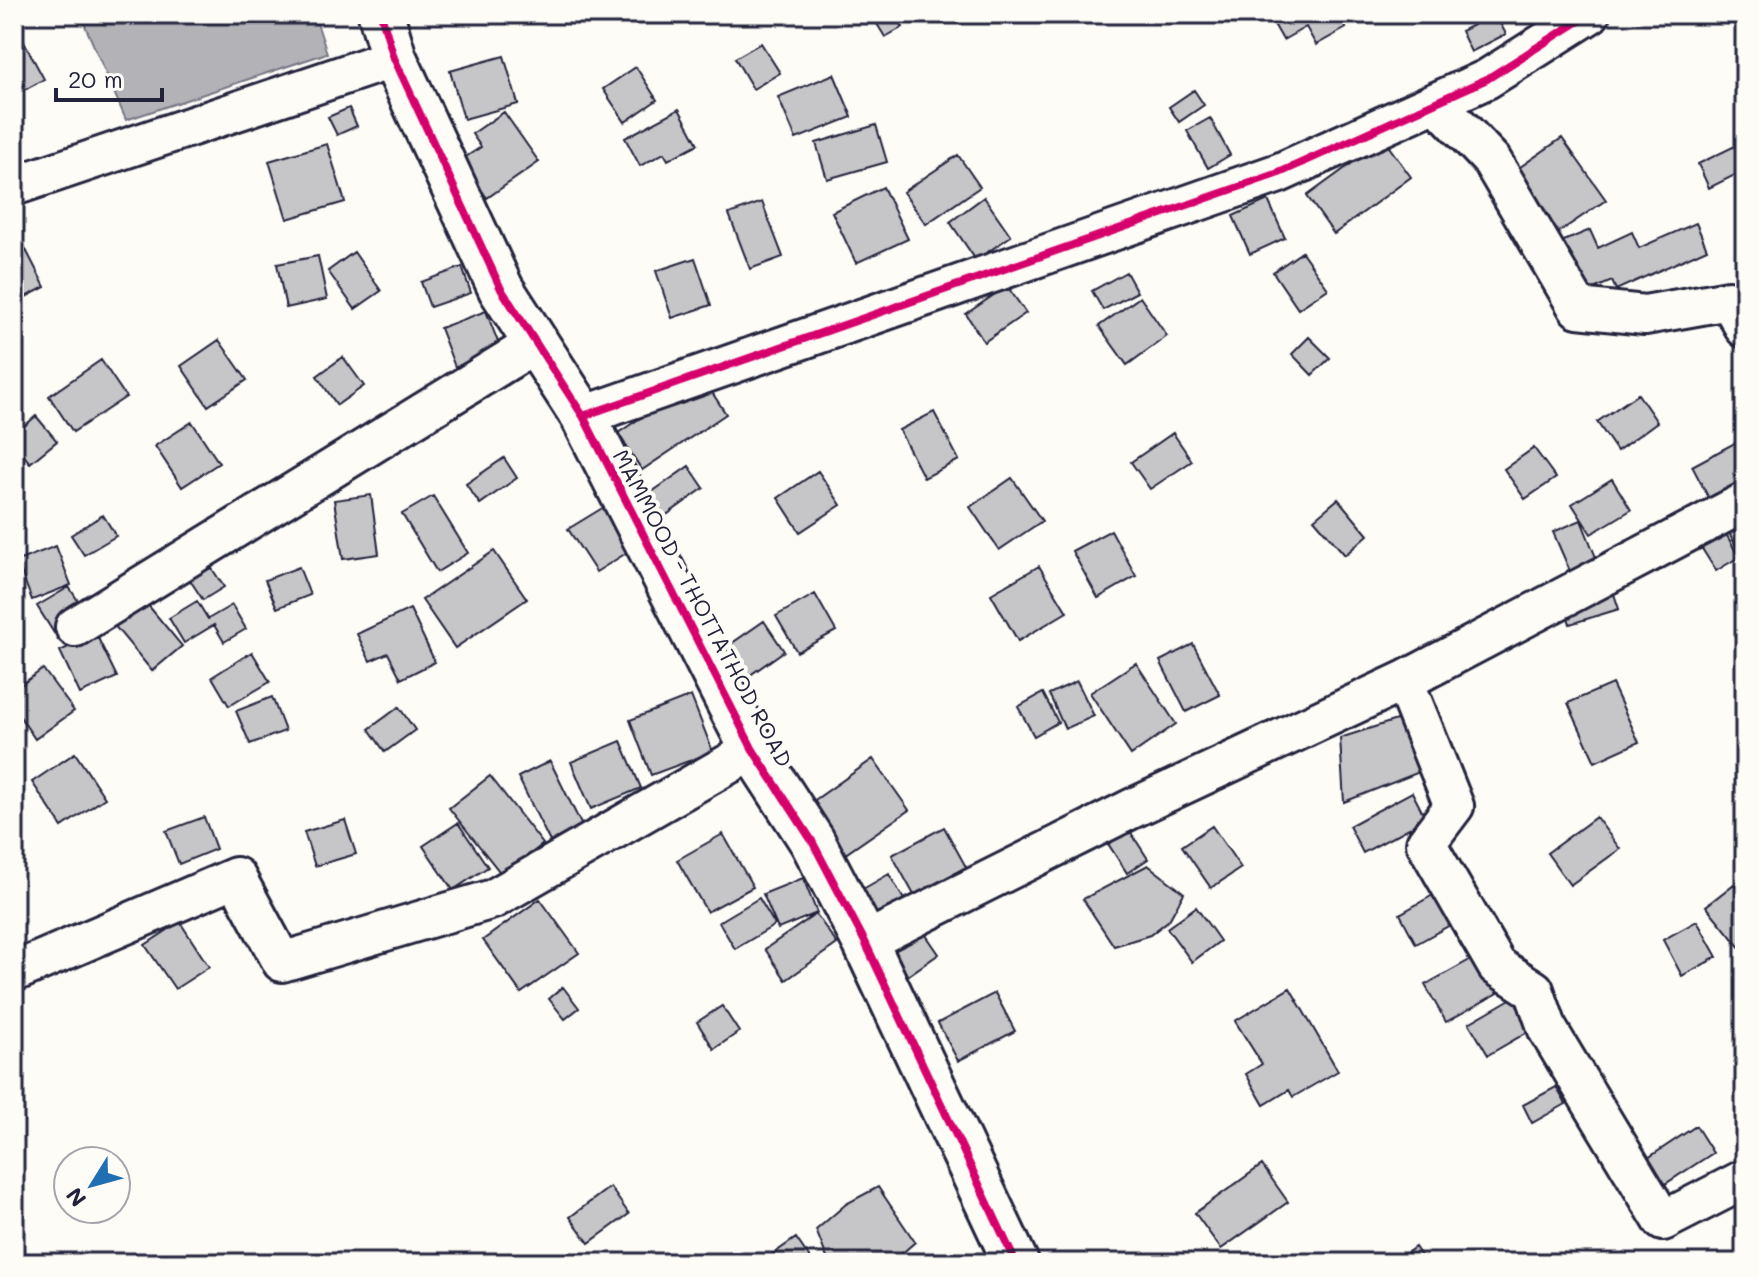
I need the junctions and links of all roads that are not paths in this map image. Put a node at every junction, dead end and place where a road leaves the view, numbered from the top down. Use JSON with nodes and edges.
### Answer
{"nodes":[{"id":1,"x":381,"y":14,"type":"edge"},
{"id":2,"x":1590,"y":14,"type":"edge"},
{"id":3,"x":394,"y":58,"type":"junction"},
{"id":4,"x":1436,"y":102,"type":"junction"},
{"id":5,"x":14,"y":186,"type":"edge"},
{"id":6,"x":1745,"y":328,"type":"edge"},
{"id":7,"x":536,"y":343,"type":"junction"},
{"id":8,"x":583,"y":416,"type":"junction"},
{"id":9,"x":1745,"y":502,"type":"edge"},
{"id":10,"x":75,"y":627,"type":"dead end"},
{"id":11,"x":1404,"y":681,"type":"junction"},
{"id":12,"x":753,"y":750,"type":"junction"},
{"id":13,"x":865,"y":942,"type":"junction"},
{"id":14,"x":14,"y":972,"type":"edge"},
{"id":15,"x":1745,"y":1179,"type":"edge"},
{"id":16,"x":1016,"y":1263,"type":"edge"}],
"edges":[{"from":1,"to":3,"type":"street","name":"MAMMOOD - THOTTATHOD ROAD"},
{"from":2,"to":4,"type":"street"},
{"from":3,"to":5,"type":"street"},
{"from":3,"to":7,"type":"street","name":"MAMMOOD - THOTTATHOD ROAD"},
{"from":4,"to":6,"type":"street"},
{"from":4,"to":8,"type":"street"},
{"from":7,"to":8,"type":"street","name":"MAMMOOD - THOTTATHOD ROAD"},
{"from":7,"to":10,"type":"street"},
{"from":8,"to":12,"type":"street","name":"MAMMOOD - THOTTATHOD ROAD"},
{"from":9,"to":11,"type":"street"},
{"from":11,"to":13,"type":"street"},
{"from":11,"to":15,"type":"street"},
{"from":12,"to":13,"type":"street","name":"MAMMOOD - THOTTATHOD ROAD"},
{"from":12,"to":14,"type":"street"},
{"from":13,"to":16,"type":"street","name":"MAMMOOD - THOTTATHOD ROAD"}]}
